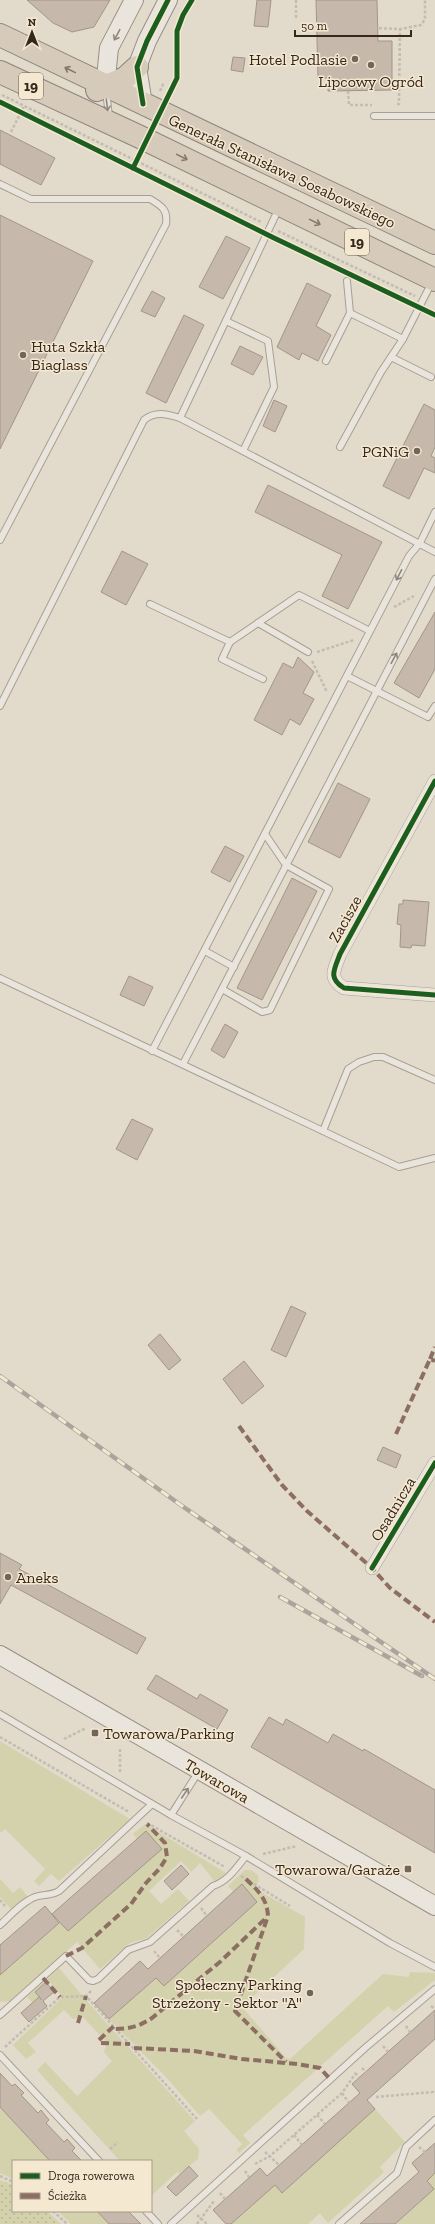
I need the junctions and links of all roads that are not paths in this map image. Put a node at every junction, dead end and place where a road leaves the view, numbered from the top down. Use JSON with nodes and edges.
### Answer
{"nodes":[{"id":1,"x":134,"y":0,"type":"edge"},
{"id":2,"x":168,"y":0,"type":"edge"},
{"id":3,"x":0,"y":35,"type":"edge"},
{"id":4,"x":137,"y":67,"type":"junction"},
{"id":5,"x":0,"y":72,"type":"edge"},
{"id":6,"x":105,"y":87,"type":"junction"},
{"id":7,"x":63,"y":100,"type":"junction"},
{"id":8,"x":143,"y":104,"type":"junction"},
{"id":9,"x":374,"y":116,"type":"dead end"},
{"id":10,"x":435,"y":116,"type":"edge"},
{"id":11,"x":110,"y":122,"type":"junction"},
{"id":12,"x":294,"y":176,"type":"junction"},
{"id":13,"x":0,"y":184,"type":"edge"},
{"id":14,"x":280,"y":204,"type":"junction"},
{"id":15,"x":435,"y":244,"type":"edge"},
{"id":16,"x":434,"y":279,"type":"edge"},
{"id":17,"x":347,"y":281,"type":"dead end"},
{"id":18,"x":350,"y":313,"type":"junction"},
{"id":19,"x":226,"y":321,"type":"junction"},
{"id":20,"x":402,"y":339,"type":"junction"},
{"id":21,"x":391,"y":357,"type":"junction"},
{"id":22,"x":326,"y":361,"type":"dead end"},
{"id":23,"x":431,"y":377,"type":"dead end"},
{"id":24,"x":180,"y":418,"type":"junction"},
{"id":25,"x":340,"y":447,"type":"dead end"},
{"id":26,"x":243,"y":451,"type":"junction"},
{"id":27,"x":435,"y":512,"type":"edge"},
{"id":28,"x":0,"y":540,"type":"edge"},
{"id":29,"x":420,"y":543,"type":"junction"},
{"id":30,"x":435,"y":552,"type":"edge"},
{"id":31,"x":435,"y":579,"type":"edge"},
{"id":32,"x":150,"y":604,"type":"dead end"},
{"id":33,"x":258,"y":623,"type":"junction"},
{"id":34,"x":369,"y":633,"type":"junction"},
{"id":35,"x":230,"y":642,"type":"junction"},
{"id":36,"x":308,"y":652,"type":"road end"},
{"id":37,"x":347,"y":676,"type":"junction"},
{"id":38,"x":263,"y":679,"type":"dead end"},
{"id":39,"x":376,"y":692,"type":"junction"},
{"id":40,"x":0,"y":706,"type":"edge"},
{"id":41,"x":435,"y":706,"type":"edge"},
{"id":42,"x":435,"y":781,"type":"edge"},
{"id":43,"x":265,"y":834,"type":"junction"},
{"id":44,"x":286,"y":865,"type":"junction"},
{"id":45,"x":205,"y":951,"type":"junction"},
{"id":46,"x":234,"y":967,"type":"junction"},
{"id":47,"x":0,"y":978,"type":"edge"},
{"id":48,"x":222,"y":989,"type":"junction"},
{"id":49,"x":435,"y":995,"type":"edge"},
{"id":50,"x":152,"y":1051,"type":"junction"},
{"id":51,"x":183,"y":1064,"type":"junction"},
{"id":52,"x":435,"y":1080,"type":"edge"},
{"id":53,"x":322,"y":1131,"type":"junction"},
{"id":54,"x":435,"y":1158,"type":"edge"},
{"id":55,"x":435,"y":1463,"type":"edge"},
{"id":56,"x":372,"y":1568,"type":"dead end"},
{"id":57,"x":0,"y":1655,"type":"edge"},
{"id":58,"x":0,"y":1714,"type":"edge"},
{"id":59,"x":199,"y":1771,"type":"junction"},
{"id":60,"x":152,"y":1804,"type":"junction"},
{"id":61,"x":170,"y":1815,"type":"junction"},
{"id":62,"x":246,"y":1856,"type":"junction"},
{"id":63,"x":435,"y":1906,"type":"edge"},
{"id":64,"x":0,"y":1925,"type":"edge"},
{"id":65,"x":435,"y":1967,"type":"edge"},
{"id":66,"x":435,"y":1989,"type":"edge"},
{"id":67,"x":0,"y":2015,"type":"edge"},
{"id":68,"x":0,"y":2055,"type":"edge"},
{"id":69,"x":435,"y":2120,"type":"edge"},
{"id":70,"x":98,"y":2160,"type":"edge"},
{"id":71,"x":147,"y":2212,"type":"edge"},
{"id":72,"x":158,"y":2224,"type":"edge"},
{"id":73,"x":171,"y":2224,"type":"edge"},
{"id":74,"x":339,"y":2224,"type":"edge"}],
"edges":[{"from":1,"to":6,"type":"main road","one_way":true},
{"from":2,"to":4,"type":"main road"},
{"from":6,"to":3,"type":"highway","name":"Generała Stanisława Sosabowskiego","number":"19","one_way":true},
{"from":4,"to":6,"type":"highway"},
{"from":4,"to":8,"type":"main road"},
{"from":5,"to":7,"type":"highway","name":"Generała Stanisława Sosabowskiego","number":"19"},
{"from":6,"to":7,"type":"highway"},
{"from":6,"to":8,"type":"highway","name":"Generała Stanisława Sosabowskiego","number":"19"},
{"from":6,"to":11,"type":"lane","one_way":true},
{"from":7,"to":11,"type":"highway","name":"Generała Stanisława Sosabowskiego","number":"19"},
{"from":8,"to":12,"type":"highway","name":"Generała Stanisława Sosabowskiego","number":"19"},
{"from":9,"to":10,"type":"lane"},
{"from":11,"to":14,"type":"highway","name":"Generała Stanisława Sosabowskiego","number":"19","one_way":true},
{"from":12,"to":14,"type":"highway"},
{"from":12,"to":15,"type":"highway","name":"Generała Stanisława Sosabowskiego","number":"19"},
{"from":13,"to":28,"type":"lane"},
{"from":14,"to":16,"type":"highway","name":"Generała Stanisława Sosabowskiego","number":"19","one_way":true},
{"from":14,"to":19,"type":"lane"},
{"from":16,"to":20,"type":"lane"},
{"from":17,"to":18,"type":"lane"},
{"from":18,"to":20,"type":"lane"},
{"from":18,"to":22,"type":"lane"},
{"from":19,"to":24,"type":"lane"},
{"from":19,"to":26,"type":"lane"},
{"from":20,"to":21,"type":"lane"},
{"from":21,"to":23,"type":"lane"},
{"from":21,"to":25,"type":"lane"},
{"from":24,"to":26,"type":"lane"},
{"from":24,"to":40,"type":"lane"},
{"from":26,"to":29,"type":"lane"},
{"from":27,"to":29,"type":"lane"},
{"from":29,"to":30,"type":"lane"},
{"from":29,"to":34,"type":"lane","one_way":true},
{"from":39,"to":31,"type":"lane","one_way":true},
{"from":32,"to":35,"type":"lane"},
{"from":33,"to":34,"type":"lane"},
{"from":33,"to":35,"type":"lane"},
{"from":33,"to":36,"type":"lane"},
{"from":34,"to":37,"type":"lane"},
{"from":35,"to":38,"type":"lane"},
{"from":37,"to":39,"type":"lane"},
{"from":37,"to":43,"type":"lane"},
{"from":39,"to":41,"type":"lane"},
{"from":39,"to":44,"type":"lane"},
{"from":42,"to":49,"type":"street","name":"Zacisze"},
{"from":43,"to":44,"type":"lane"},
{"from":43,"to":45,"type":"lane"},
{"from":44,"to":46,"type":"lane"},
{"from":44,"to":48,"type":"lane"},
{"from":45,"to":46,"type":"lane"},
{"from":45,"to":50,"type":"lane"},
{"from":46,"to":48,"type":"lane"},
{"from":47,"to":50,"type":"lane"},
{"from":48,"to":51,"type":"lane"},
{"from":50,"to":51,"type":"lane"},
{"from":51,"to":53,"type":"lane"},
{"from":52,"to":53,"type":"lane"},
{"from":53,"to":54,"type":"lane"},
{"from":55,"to":56,"type":"street","name":"Osadnicza"},
{"from":57,"to":59,"type":"main road","name":"Towarowa"},
{"from":58,"to":60,"type":"lane"},
{"from":61,"to":59,"type":"lane","one_way":true},
{"from":59,"to":63,"type":"main road","name":"Towarowa"},
{"from":60,"to":61,"type":"lane"},
{"from":60,"to":64,"type":"lane"},
{"from":61,"to":62,"type":"lane"},
{"from":62,"to":65,"type":"lane"},
{"from":62,"to":67,"type":"lane"},
{"from":66,"to":73,"type":"lane"},
{"from":68,"to":70,"type":"lane"},
{"from":69,"to":74,"type":"lane"},
{"from":71,"to":72,"type":"lane"}]}
